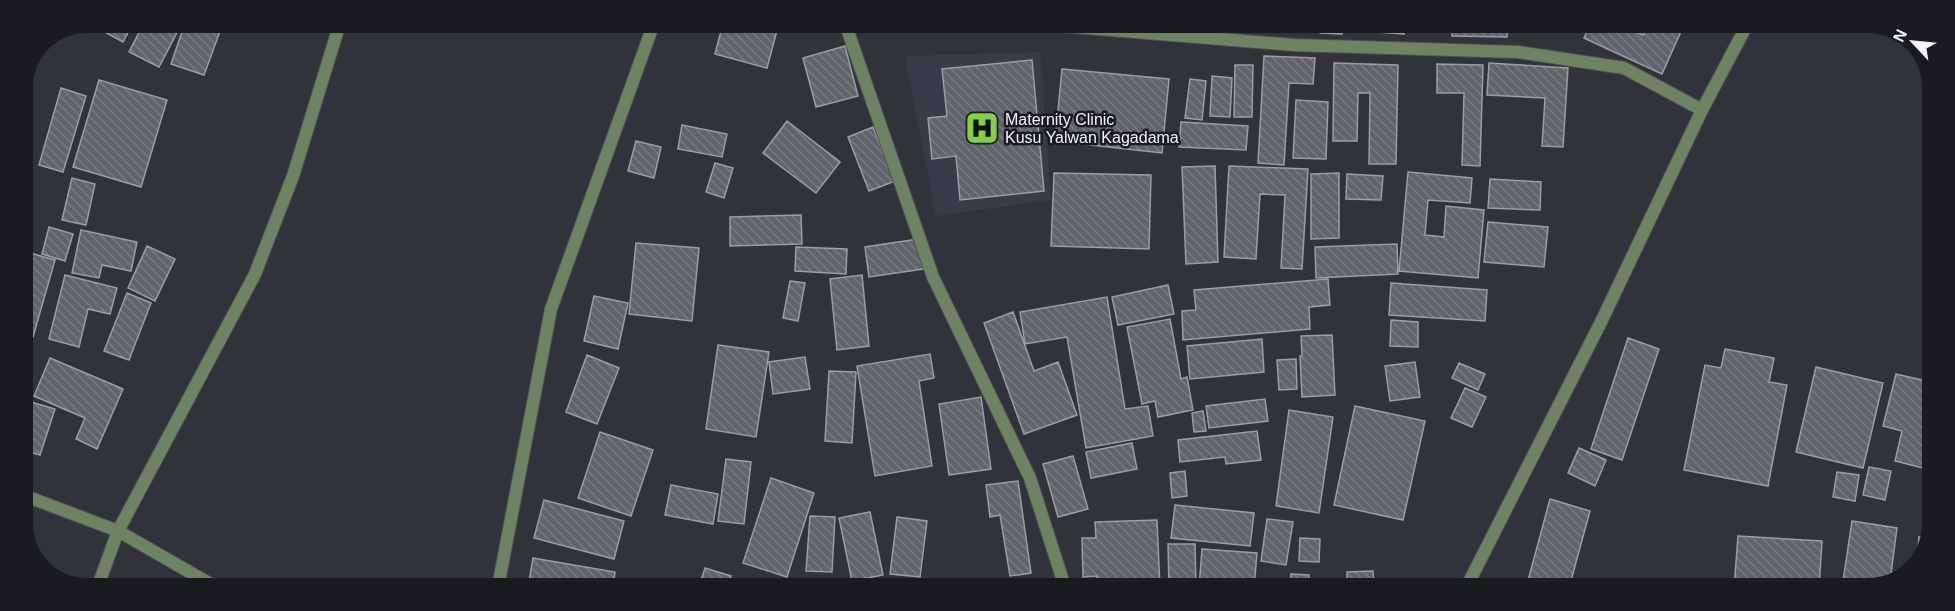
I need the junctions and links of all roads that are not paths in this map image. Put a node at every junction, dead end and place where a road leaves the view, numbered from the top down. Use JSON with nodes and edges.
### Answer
{"nodes":[{"id":1,"x":337,"y":33,"type":"edge"},
{"id":2,"x":650,"y":33,"type":"edge"},
{"id":3,"x":849,"y":33,"type":"edge"},
{"id":4,"x":1148,"y":33,"type":"edge"},
{"id":5,"x":1743,"y":33,"type":"edge"},
{"id":6,"x":1702,"y":110,"type":"junction"},
{"id":7,"x":33,"y":499,"type":"edge"},
{"id":8,"x":118,"y":531,"type":"junction"},
{"id":9,"x":102,"y":578,"type":"edge"},
{"id":10,"x":200,"y":578,"type":"edge"},
{"id":11,"x":500,"y":578,"type":"edge"},
{"id":12,"x":1062,"y":578,"type":"edge"},
{"id":13,"x":1471,"y":578,"type":"edge"}],
"edges":[{"from":1,"to":8,"type":"street"},
{"from":2,"to":11,"type":"street"},
{"from":3,"to":12,"type":"street"},
{"from":4,"to":6,"type":"street"},
{"from":5,"to":6,"type":"street"},
{"from":6,"to":13,"type":"street"},
{"from":7,"to":8,"type":"street"},
{"from":8,"to":9,"type":"street"},
{"from":8,"to":10,"type":"street"}]}
